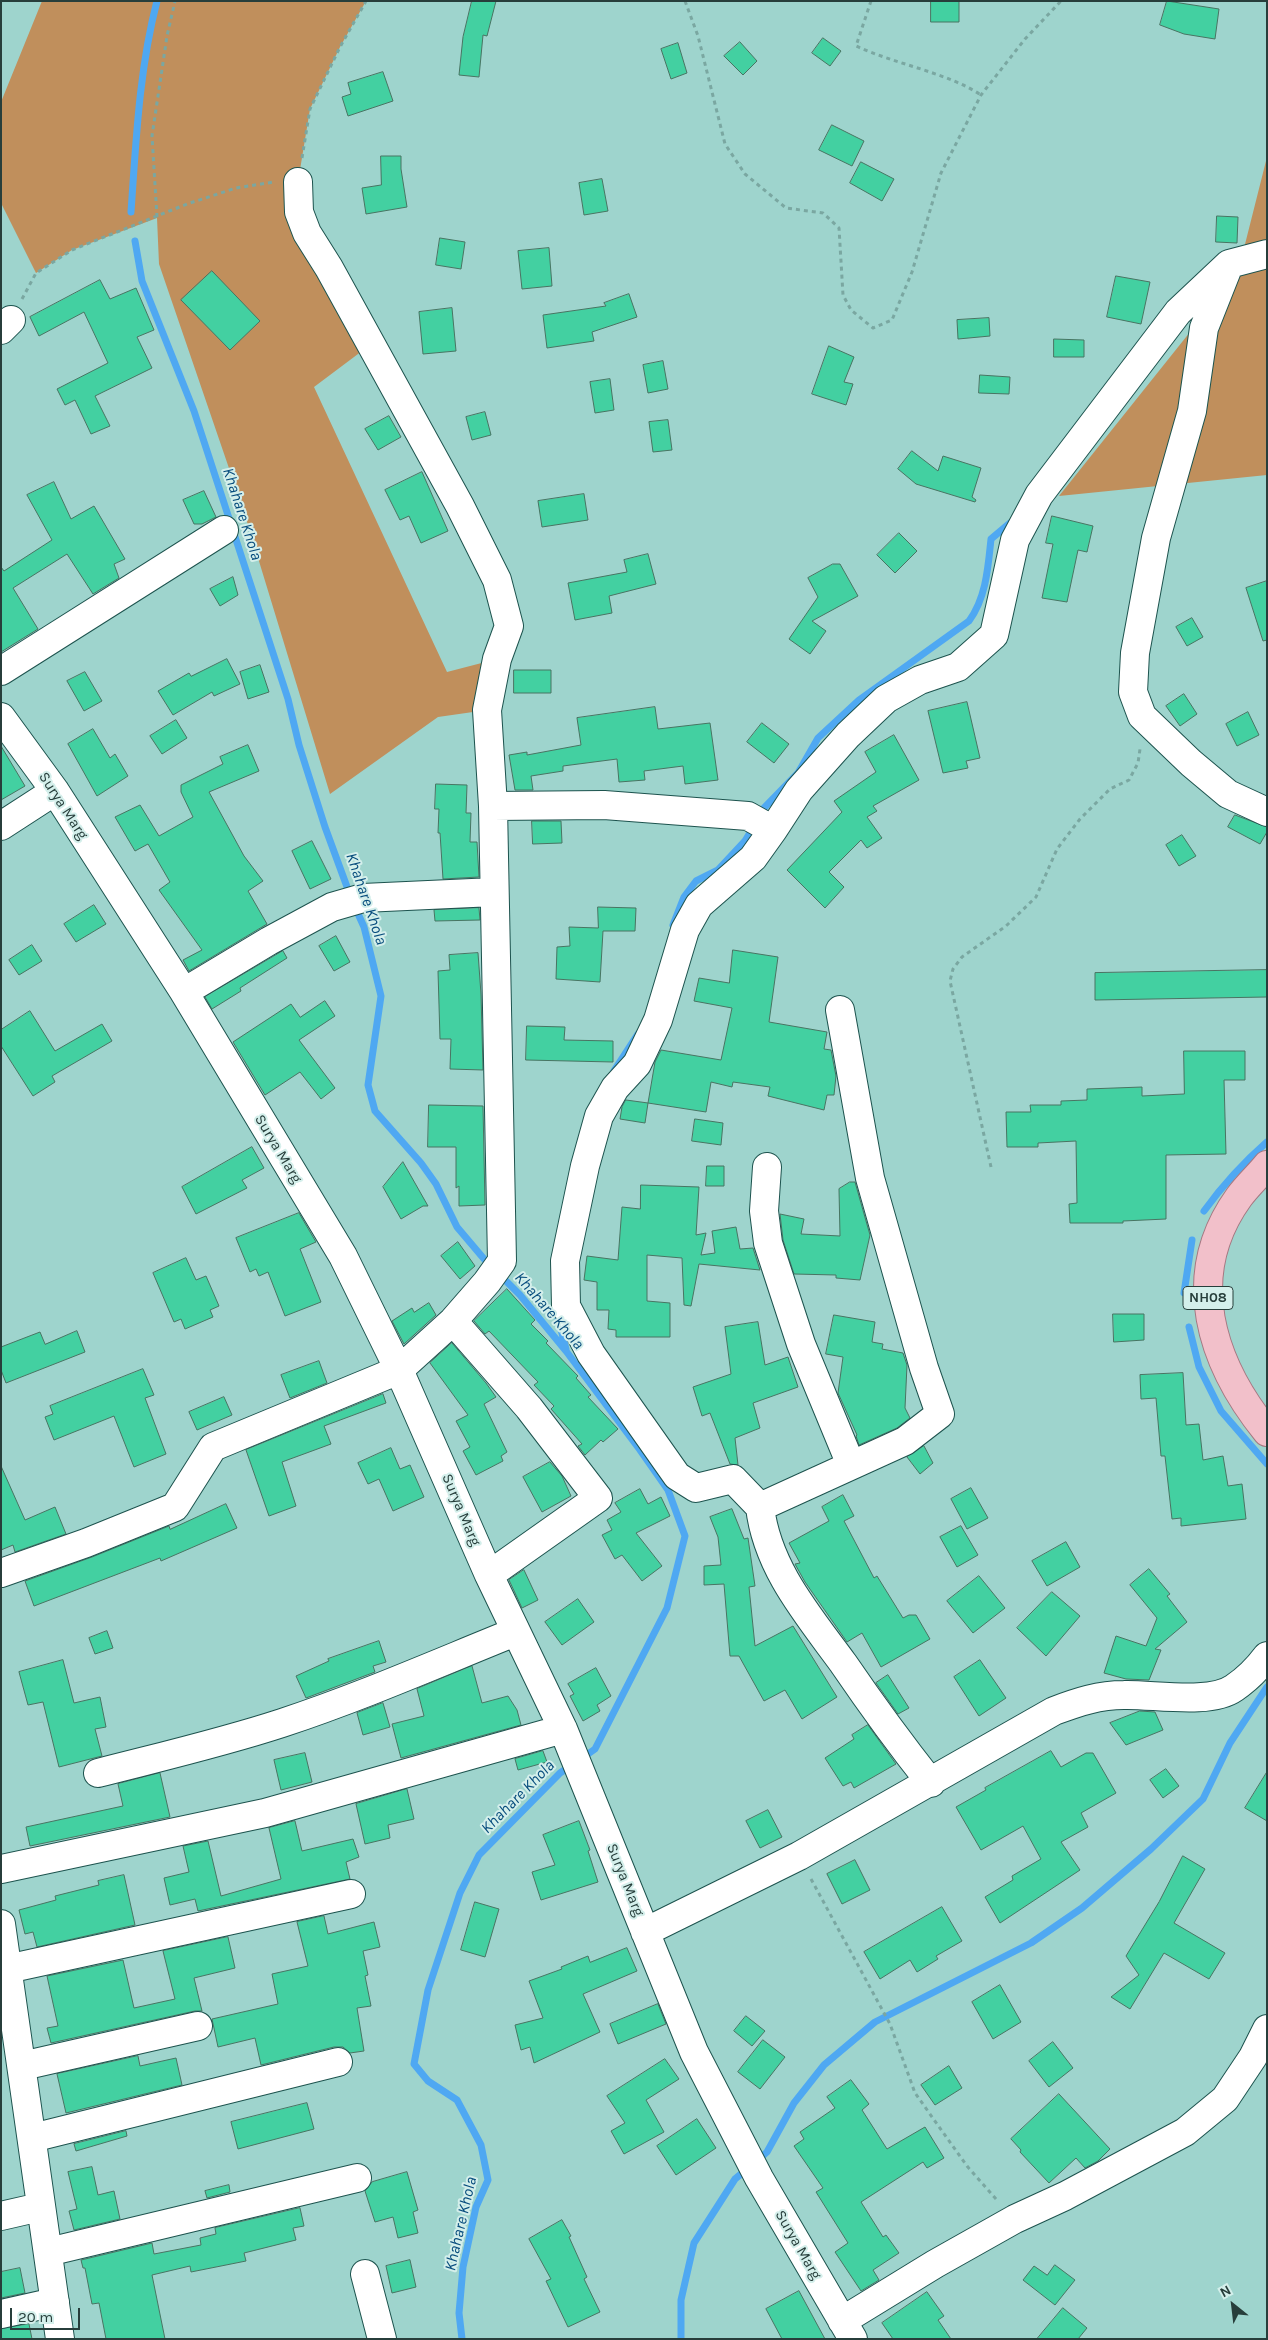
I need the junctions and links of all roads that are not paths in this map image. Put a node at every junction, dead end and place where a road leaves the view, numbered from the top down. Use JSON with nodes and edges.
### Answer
{"nodes":[{"id":1,"x":298,"y":182,"type":"road end"},
{"id":2,"x":1267,"y":254,"type":"edge"},
{"id":3,"x":1229,"y":264,"type":"junction"},
{"id":4,"x":224,"y":530,"type":"dead end"},
{"id":5,"x":1,"y":671,"type":"edge"},
{"id":6,"x":1,"y":717,"type":"edge"},
{"id":7,"x":55,"y":791,"type":"junction"},
{"id":8,"x":493,"y":806,"type":"junction"},
{"id":9,"x":1267,"y":812,"type":"edge"},
{"id":10,"x":762,"y":824,"type":"junction"},
{"id":11,"x":1,"y":826,"type":"edge"},
{"id":12,"x":494,"y":892,"type":"junction"},
{"id":13,"x":184,"y":992,"type":"junction"},
{"id":14,"x":840,"y":1010,"type":"dead end"},
{"id":15,"x":1267,"y":1165,"type":"edge"},
{"id":16,"x":767,"y":1167,"type":"dead end"},
{"id":17,"x":453,"y":1320,"type":"junction"},
{"id":18,"x":399,"y":1370,"type":"junction"},
{"id":19,"x":1267,"y":1432,"type":"edge"},
{"id":20,"x":851,"y":1466,"type":"junction"},
{"id":21,"x":760,"y":1507,"type":"junction"},
{"id":22,"x":1,"y":1573,"type":"edge"},
{"id":23,"x":489,"y":1575,"type":"junction"},
{"id":24,"x":515,"y":1632,"type":"junction"},
{"id":25,"x":1267,"y":1656,"type":"edge"},
{"id":26,"x":567,"y":1738,"type":"junction"},
{"id":27,"x":98,"y":1773,"type":"dead end"},
{"id":28,"x":931,"y":1783,"type":"junction"},
{"id":29,"x":1,"y":1869,"type":"edge"},
{"id":30,"x":351,"y":1894,"type":"dead end"},
{"id":31,"x":1,"y":1924,"type":"edge"},
{"id":32,"x":645,"y":1932,"type":"junction"},
{"id":33,"x":5,"y":1957,"type":"edge"},
{"id":34,"x":198,"y":2026,"type":"dead end"},
{"id":35,"x":1267,"y":2029,"type":"edge"},
{"id":36,"x":338,"y":2062,"type":"dead end"},
{"id":37,"x":15,"y":2076,"type":"edge"},
{"id":38,"x":32,"y":2138,"type":"junction"},
{"id":39,"x":357,"y":2178,"type":"dead end"},
{"id":40,"x":40,"y":2207,"type":"junction"},
{"id":41,"x":1,"y":2216,"type":"edge"},
{"id":42,"x":48,"y":2252,"type":"junction"},
{"id":43,"x":365,"y":2274,"type":"dead end"},
{"id":44,"x":55,"y":2302,"type":"junction"},
{"id":45,"x":1,"y":2314,"type":"edge"},
{"id":46,"x":848,"y":2330,"type":"edge"},
{"id":47,"x":60,"y":2339,"type":"edge"},
{"id":48,"x":382,"y":2339,"type":"edge"}],
"edges":[{"from":1,"to":8,"type":"street"},
{"from":2,"to":3,"type":"street"},
{"from":3,"to":9,"type":"street"},
{"from":3,"to":10,"type":"street"},
{"from":4,"to":5,"type":"street"},
{"from":6,"to":7,"type":"street","name":"Surya Marg"},
{"from":7,"to":11,"type":"street"},
{"from":7,"to":13,"type":"street","name":"Surya Marg"},
{"from":8,"to":10,"type":"street"},
{"from":8,"to":12,"type":"street"},
{"from":10,"to":21,"type":"street"},
{"from":12,"to":13,"type":"street"},
{"from":12,"to":17,"type":"street"},
{"from":13,"to":18,"type":"street","name":"Surya Marg"},
{"from":14,"to":20,"type":"street"},
{"from":15,"to":19,"type":"main road","number":"NH08"},
{"from":16,"to":20,"type":"street"},
{"from":17,"to":18,"type":"street"},
{"from":17,"to":23,"type":"street"},
{"from":18,"to":22,"type":"street"},
{"from":18,"to":23,"type":"street","name":"Surya Marg"},
{"from":20,"to":21,"type":"street"},
{"from":21,"to":28,"type":"street"},
{"from":23,"to":24,"type":"street","name":"Surya Marg"},
{"from":24,"to":26,"type":"street","name":"Surya Marg"},
{"from":24,"to":27,"type":"street"},
{"from":25,"to":28,"type":"street"},
{"from":26,"to":29,"type":"street"},
{"from":26,"to":32,"type":"street","name":"Surya Marg"},
{"from":28,"to":32,"type":"street"},
{"from":30,"to":33,"type":"street"},
{"from":31,"to":33,"type":"street"},
{"from":32,"to":46,"type":"street","name":"Surya Marg"},
{"from":33,"to":37,"type":"street"},
{"from":34,"to":37,"type":"street"},
{"from":35,"to":46,"type":"street"},
{"from":36,"to":38,"type":"street"},
{"from":37,"to":38,"type":"street"},
{"from":38,"to":40,"type":"street"},
{"from":39,"to":42,"type":"street"},
{"from":40,"to":41,"type":"street"},
{"from":40,"to":42,"type":"street"},
{"from":42,"to":44,"type":"street"},
{"from":43,"to":48,"type":"street"},
{"from":44,"to":45,"type":"street"},
{"from":44,"to":47,"type":"street"}]}
